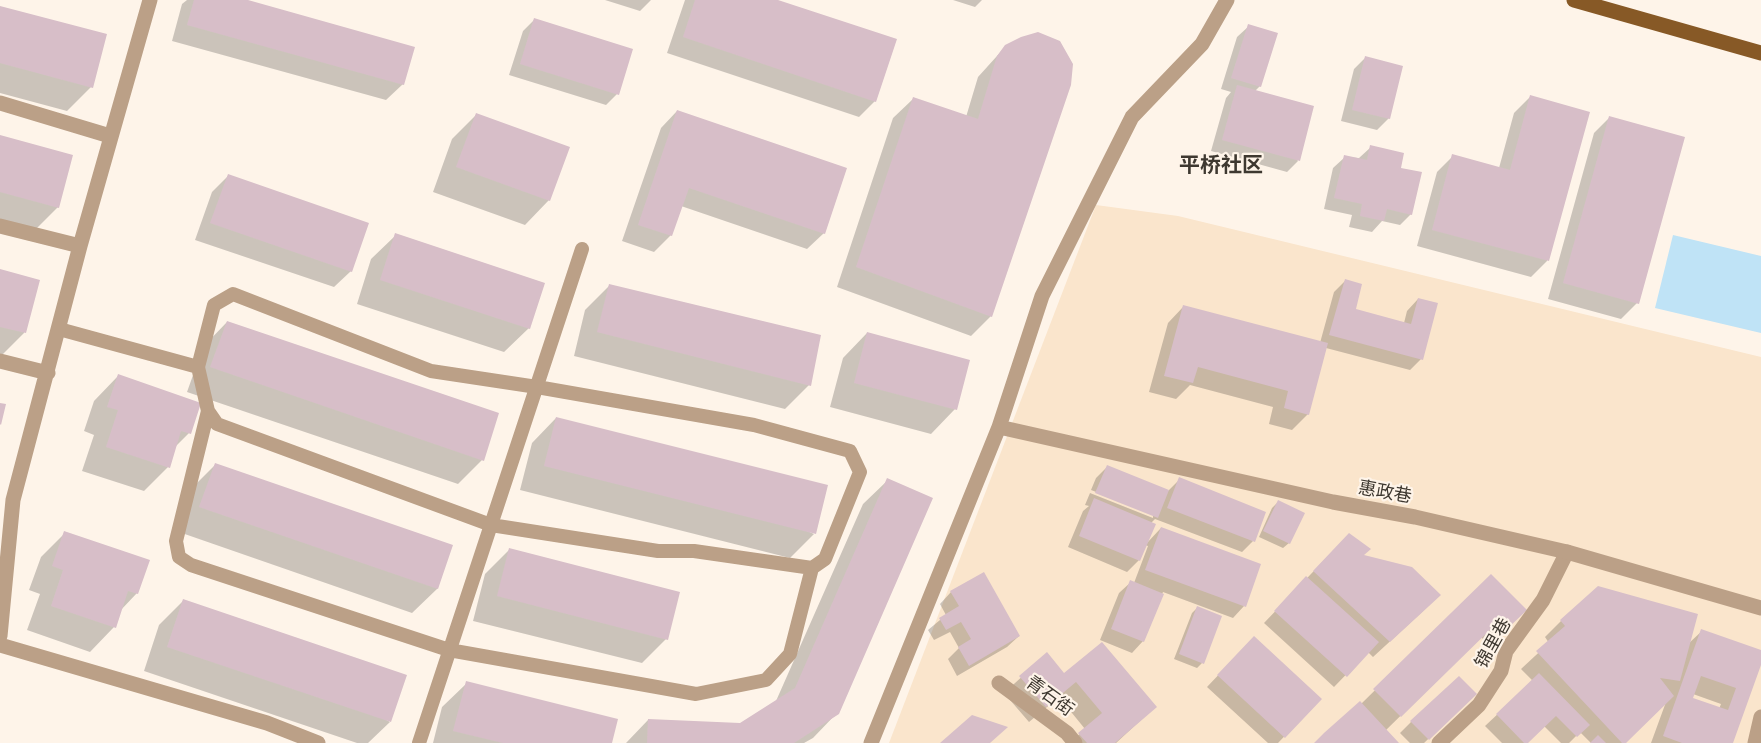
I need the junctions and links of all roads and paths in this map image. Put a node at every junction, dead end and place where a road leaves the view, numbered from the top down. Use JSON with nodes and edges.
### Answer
{"nodes":[{"id":1,"x":150,"y":0,"type":"edge"},
{"id":2,"x":1227,"y":0,"type":"edge"},
{"id":3,"x":1574,"y":0,"type":"edge"},
{"id":4,"x":1761,"y":53,"type":"edge"},
{"id":5,"x":0,"y":103,"type":"edge"},
{"id":6,"x":110,"y":136,"type":"junction"},
{"id":7,"x":0,"y":226,"type":"edge"},
{"id":8,"x":80,"y":246,"type":"junction"},
{"id":9,"x":582,"y":249,"type":"dead end"},
{"id":10,"x":59,"y":329,"type":"junction"},
{"id":11,"x":0,"y":361,"type":"edge"},
{"id":12,"x":198,"y":368,"type":"junction"},
{"id":13,"x":48,"y":373,"type":"junction"},
{"id":14,"x":537,"y":387,"type":"junction"},
{"id":15,"x":208,"y":411,"type":"junction"},
{"id":16,"x":999,"y":427,"type":"junction"},
{"id":17,"x":7,"y":499,"type":"edge"},
{"id":18,"x":491,"y":525,"type":"junction"},
{"id":19,"x":1567,"y":552,"type":"junction"},
{"id":20,"x":812,"y":568,"type":"junction"},
{"id":21,"x":1761,"y":608,"type":"edge"},
{"id":22,"x":0,"y":636,"type":"edge"},
{"id":23,"x":0,"y":645,"type":"edge"},
{"id":24,"x":449,"y":650,"type":"junction"},
{"id":25,"x":999,"y":683,"type":"dead end"},
{"id":26,"x":1761,"y":717,"type":"edge"},
{"id":27,"x":318,"y":743,"type":"edge"},
{"id":28,"x":418,"y":743,"type":"edge"},
{"id":29,"x":871,"y":743,"type":"edge"},
{"id":30,"x":1075,"y":743,"type":"edge"},
{"id":31,"x":1439,"y":743,"type":"edge"},
{"id":32,"x":1755,"y":743,"type":"edge"}],
"edges":[{"from":1,"to":6,"type":"street"},
{"from":2,"to":16,"type":"street"},
{"from":3,"to":4,"type":"main road"},
{"from":5,"to":6,"type":"street"},
{"from":6,"to":8,"type":"street"},
{"from":7,"to":8,"type":"street"},
{"from":8,"to":10,"type":"street"},
{"from":9,"to":14,"type":"lane"},
{"from":10,"to":12,"type":"lane"},
{"from":10,"to":13,"type":"street"},
{"from":11,"to":13,"type":"street"},
{"from":12,"to":14,"type":"lane"},
{"from":12,"to":15,"type":"lane"},
{"from":13,"to":17,"type":"street"},
{"from":14,"to":18,"type":"lane"},
{"from":14,"to":20,"type":"lane"},
{"from":15,"to":18,"type":"lane"},
{"from":15,"to":24,"type":"lane"},
{"from":16,"to":19,"type":"street","name":"惠政巷"},
{"from":16,"to":29,"type":"street"},
{"from":17,"to":22,"type":"street"},
{"from":18,"to":20,"type":"lane"},
{"from":18,"to":24,"type":"lane"},
{"from":19,"to":21,"type":"street","name":"惠政巷"},
{"from":19,"to":31,"type":"street","name":"锦里巷"},
{"from":20,"to":24,"type":"lane"},
{"from":23,"to":27,"type":"street"},
{"from":24,"to":28,"type":"lane"},
{"from":25,"to":30,"type":"street","name":"青石街"},
{"from":26,"to":32,"type":"street"}]}
